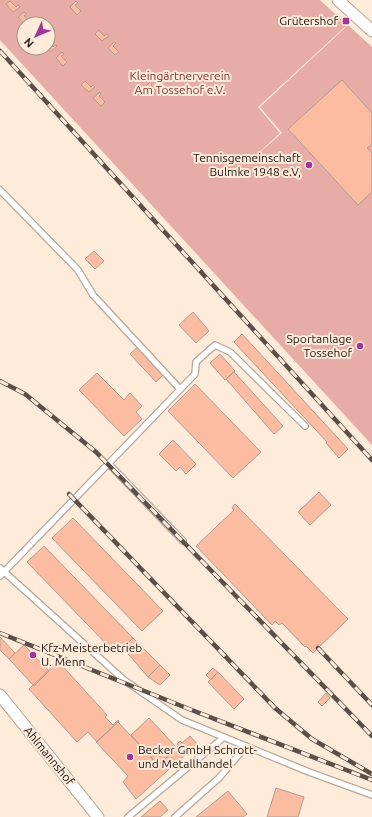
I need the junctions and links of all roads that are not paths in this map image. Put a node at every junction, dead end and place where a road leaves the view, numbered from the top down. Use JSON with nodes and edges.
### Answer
{"nodes":[{"id":1,"x":338,"y":0,"type":"edge"},
{"id":2,"x":372,"y":31,"type":"edge"},
{"id":3,"x":0,"y":190,"type":"edge"},
{"id":4,"x":180,"y":389,"type":"junction"},
{"id":5,"x":305,"y":426,"type":"dead end"},
{"id":6,"x":108,"y":463,"type":"junction"},
{"id":7,"x":183,"y":540,"type":"dead end"},
{"id":8,"x":1,"y":572,"type":"edge"},
{"id":9,"x":0,"y":694,"type":"edge"},
{"id":10,"x":224,"y":737,"type":"junction"},
{"id":11,"x":246,"y":746,"type":"junction"},
{"id":12,"x":372,"y":794,"type":"edge"},
{"id":13,"x":98,"y":817,"type":"edge"},
{"id":14,"x":128,"y":817,"type":"edge"},
{"id":15,"x":175,"y":817,"type":"edge"}],
"edges":[{"from":1,"to":2,"type":"street"},
{"from":3,"to":4,"type":"lane"},
{"from":4,"to":5,"type":"lane"},
{"from":4,"to":6,"type":"lane"},
{"from":6,"to":7,"type":"lane"},
{"from":6,"to":8,"type":"lane"},
{"from":8,"to":10,"type":"lane"},
{"from":9,"to":13,"type":"street","name":"Ahlmannshof"},
{"from":10,"to":11,"type":"lane"},
{"from":10,"to":14,"type":"lane"},
{"from":11,"to":12,"type":"lane"},
{"from":11,"to":15,"type":"lane"}]}
